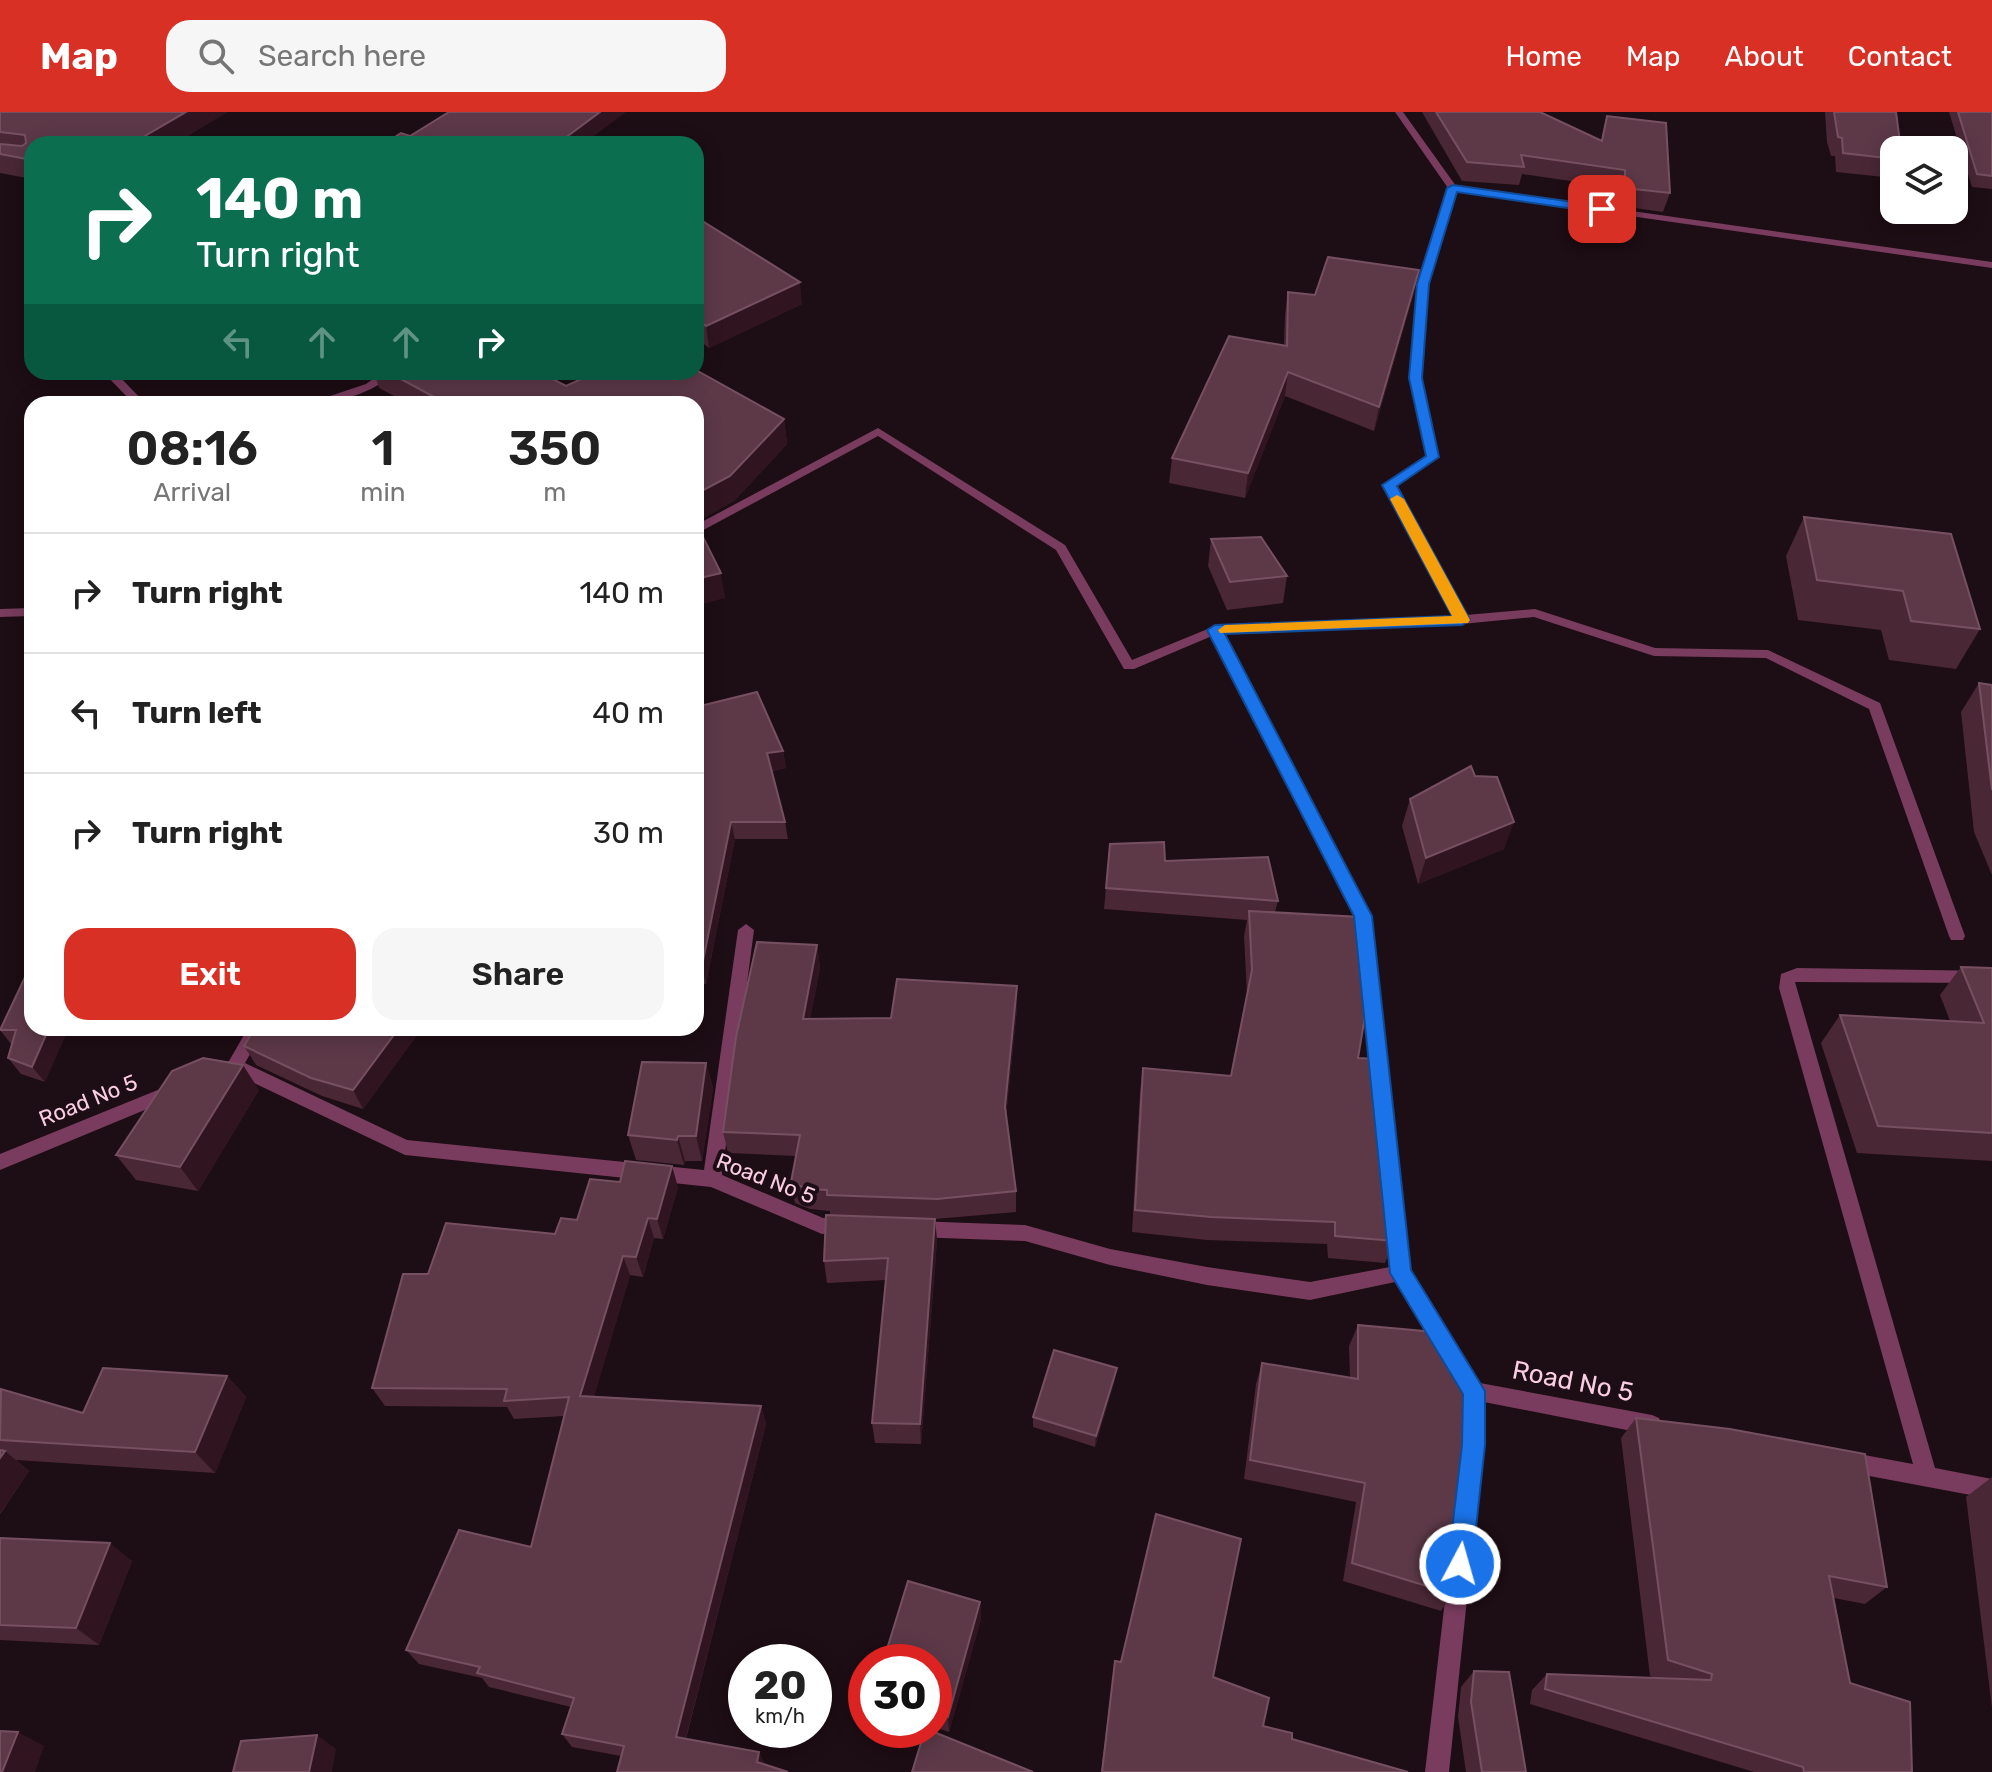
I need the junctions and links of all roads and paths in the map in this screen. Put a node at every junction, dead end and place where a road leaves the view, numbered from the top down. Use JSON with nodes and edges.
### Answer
{"nodes":[{"id":1,"x":1399,"y":112,"type":"edge"},
{"id":2,"x":1453,"y":188,"type":"junction"},
{"id":3,"x":1992,"y":265,"type":"edge"},
{"id":4,"x":117,"y":380,"type":"edge"},
{"id":5,"x":379,"y":380,"type":"edge"},
{"id":6,"x":132,"y":396,"type":"edge"},
{"id":7,"x":338,"y":396,"type":"edge"},
{"id":8,"x":704,"y":526,"type":"edge"},
{"id":9,"x":24,"y":612,"type":"edge"},
{"id":10,"x":0,"y":613,"type":"edge"},
{"id":11,"x":1462,"y":620,"type":"junction"},
{"id":12,"x":1215,"y":630,"type":"junction"},
{"id":13,"x":746,"y":930,"type":"dead end"},
{"id":14,"x":1957,"y":936,"type":"dead end"},
{"id":15,"x":1992,"y":977,"type":"edge"},
{"id":16,"x":252,"y":1036,"type":"edge"},
{"id":17,"x":235,"y":1066,"type":"junction"},
{"id":18,"x":0,"y":1162,"type":"edge"},
{"id":19,"x":712,"y":1179,"type":"junction"},
{"id":20,"x":869,"y":1227,"type":"edge"},
{"id":21,"x":900,"y":1228,"type":"edge"},
{"id":22,"x":1400,"y":1273,"type":"junction"},
{"id":23,"x":1474,"y":1391,"type":"junction"},
{"id":24,"x":1677,"y":1429,"type":"edge"},
{"id":25,"x":1833,"y":1459,"type":"edge"},
{"id":26,"x":1927,"y":1476,"type":"junction"},
{"id":27,"x":1992,"y":1489,"type":"edge"},
{"id":28,"x":1437,"y":1772,"type":"edge"}],
"edges":[{"from":1,"to":2,"type":"street"},
{"from":2,"to":3,"type":"street"},
{"from":2,"to":11,"type":"street"},
{"from":4,"to":6,"type":"street"},
{"from":5,"to":7,"type":"street"},
{"from":8,"to":12,"type":"street"},
{"from":9,"to":10,"type":"street"},
{"from":11,"to":12,"type":"street"},
{"from":11,"to":14,"type":"street"},
{"from":12,"to":22,"type":"street"},
{"from":13,"to":19,"type":"street"},
{"from":15,"to":26,"type":"street"},
{"from":16,"to":17,"type":"street"},
{"from":17,"to":18,"type":"street","name":"Road No 5"},
{"from":17,"to":19,"type":"street","name":"Road No 5"},
{"from":19,"to":20,"type":"street","name":"Road No 5"},
{"from":21,"to":22,"type":"street"},
{"from":22,"to":23,"type":"street"},
{"from":23,"to":24,"type":"street","name":"Road No 5"},
{"from":23,"to":28,"type":"street"},
{"from":25,"to":26,"type":"street"},
{"from":26,"to":27,"type":"street"}]}
